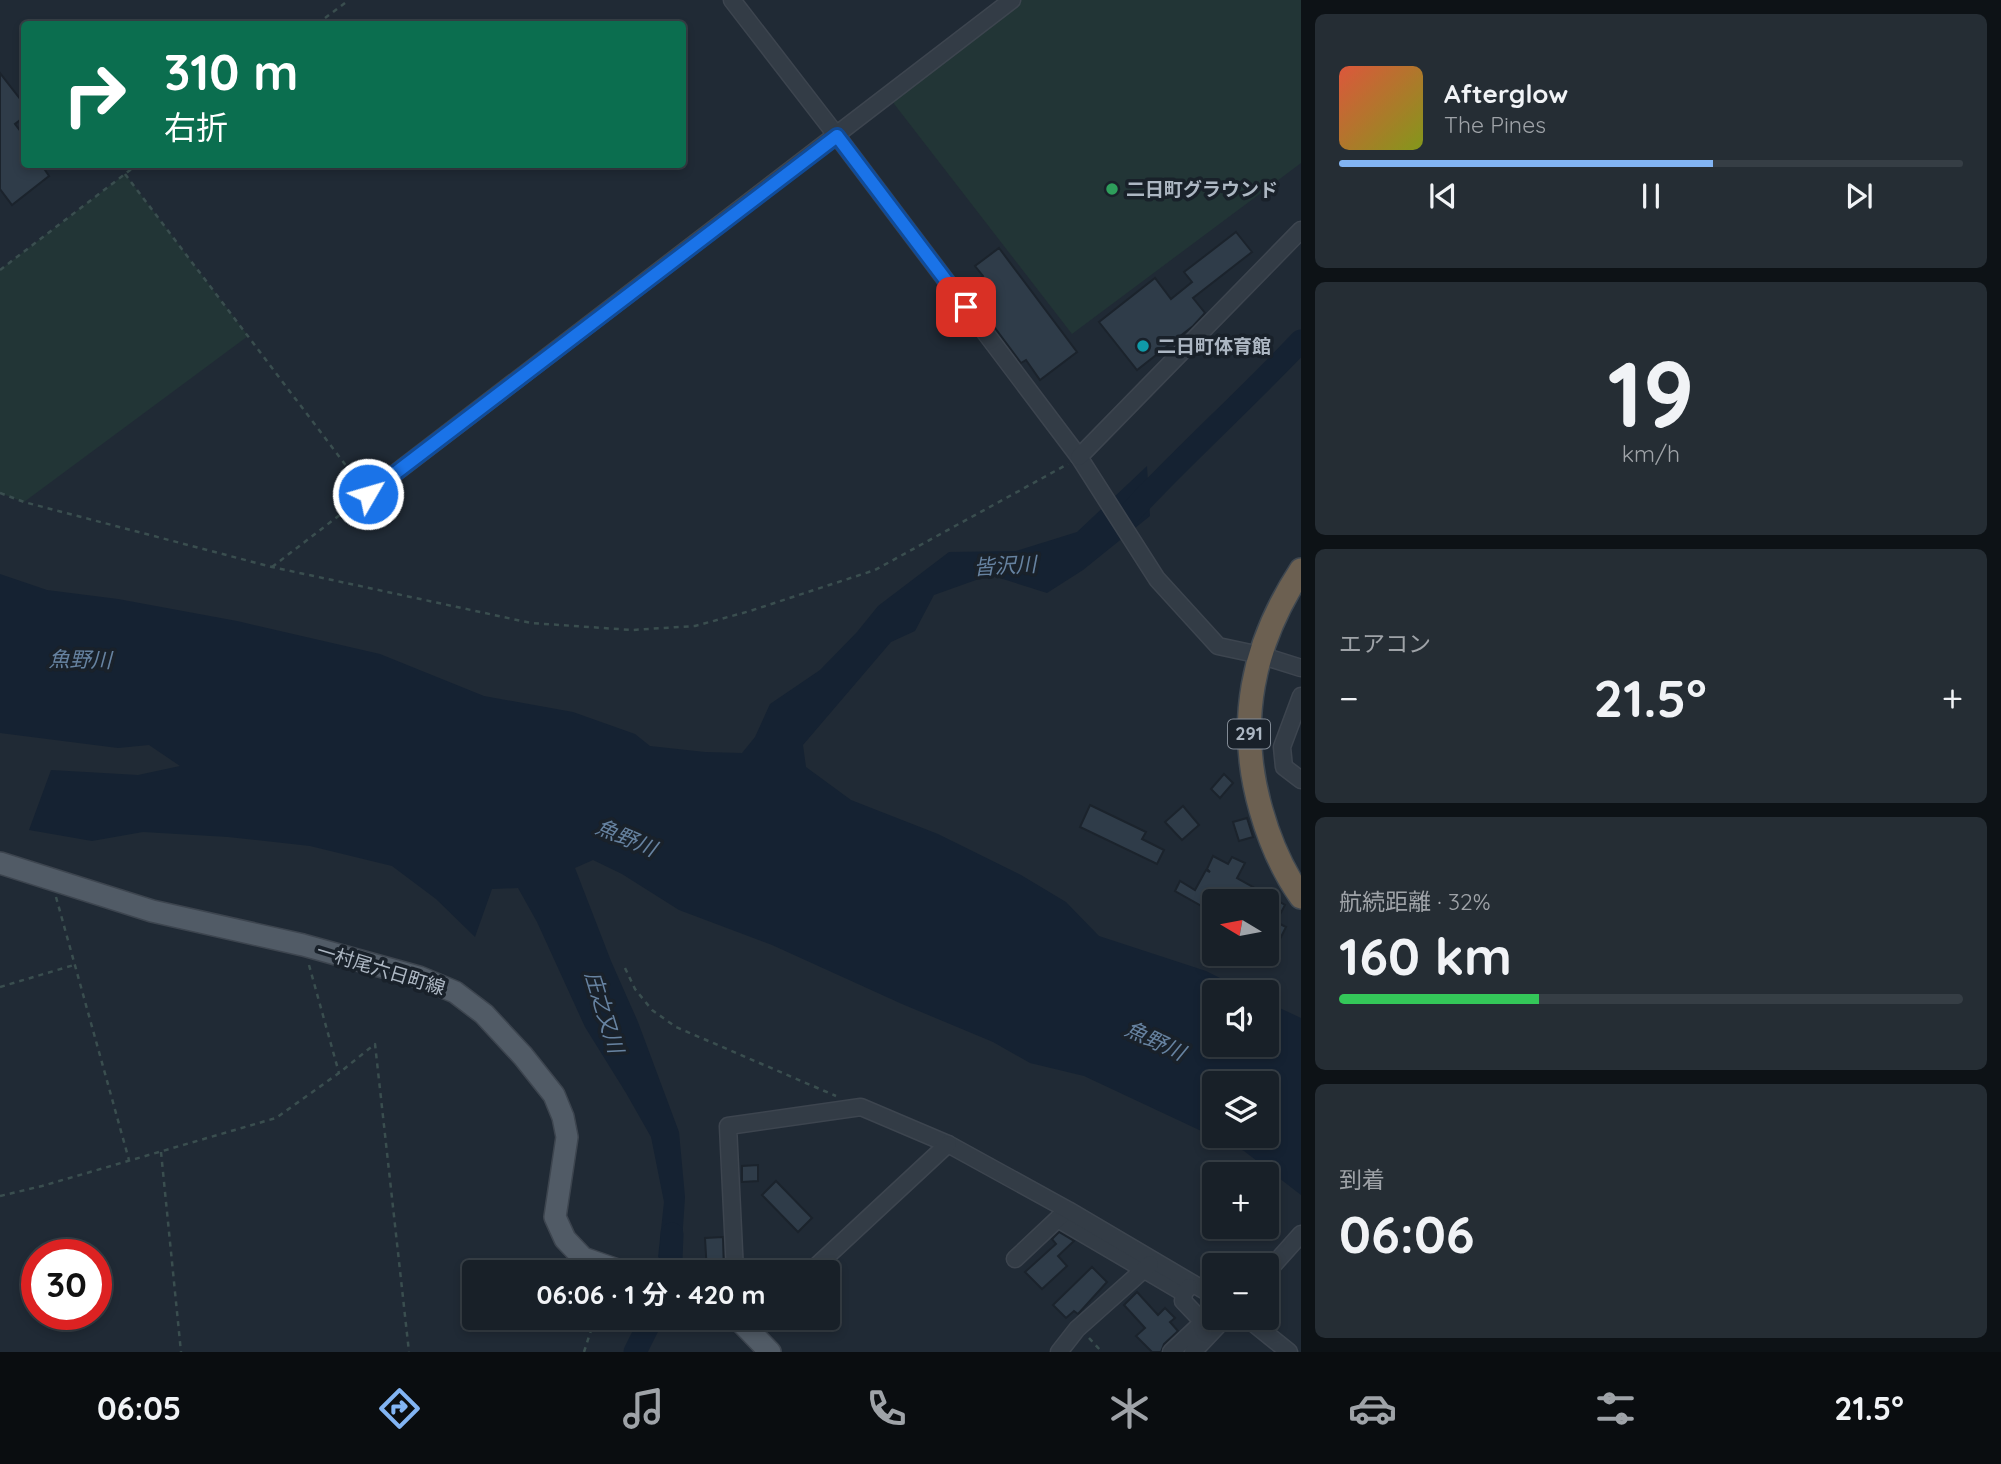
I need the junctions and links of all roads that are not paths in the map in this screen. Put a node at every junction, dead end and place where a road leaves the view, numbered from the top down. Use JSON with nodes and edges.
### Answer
{"nodes":[{"id":1,"x":732,"y":0,"type":"edge"},
{"id":2,"x":1012,"y":0,"type":"edge"},
{"id":3,"x":837,"y":136,"type":"junction"},
{"id":4,"x":1301,"y":230,"type":"edge"},
{"id":5,"x":1079,"y":457,"type":"junction"},
{"id":6,"x":368,"y":494,"type":"road end"},
{"id":7,"x":1301,"y":570,"type":"edge"},
{"id":8,"x":1260,"y":655,"type":"junction"},
{"id":9,"x":1301,"y":668,"type":"edge"},
{"id":10,"x":1301,"y":696,"type":"edge"},
{"id":11,"x":1301,"y":779,"type":"edge"},
{"id":12,"x":0,"y":863,"type":"edge"},
{"id":13,"x":1301,"y":897,"type":"edge"},
{"id":14,"x":948,"y":1144,"type":"junction"},
{"id":15,"x":1063,"y":1214,"type":"junction"},
{"id":16,"x":1301,"y":1234,"type":"edge"},
{"id":17,"x":1015,"y":1259,"type":"dead end"},
{"id":18,"x":1279,"y":1259,"type":"edge"},
{"id":19,"x":588,"y":1260,"type":"edge"},
{"id":20,"x":734,"y":1260,"type":"edge"},
{"id":21,"x":823,"y":1260,"type":"edge"},
{"id":22,"x":1148,"y":1265,"type":"junction"},
{"id":23,"x":1188,"y":1288,"type":"junction"},
{"id":24,"x":1202,"y":1292,"type":"edge"},
{"id":25,"x":755,"y":1330,"type":"edge"},
{"id":26,"x":1214,"y":1330,"type":"edge"},
{"id":27,"x":1262,"y":1330,"type":"edge"},
{"id":28,"x":770,"y":1352,"type":"edge"},
{"id":29,"x":1059,"y":1352,"type":"edge"},
{"id":30,"x":1171,"y":1352,"type":"edge"},
{"id":31,"x":1194,"y":1352,"type":"edge"},
{"id":32,"x":1289,"y":1352,"type":"edge"}],
"edges":[{"from":1,"to":3,"type":"street"},
{"from":2,"to":3,"type":"street"},
{"from":3,"to":5,"type":"street"},
{"from":3,"to":6,"type":"street"},
{"from":4,"to":5,"type":"street"},
{"from":5,"to":8,"type":"street"},
{"from":7,"to":8,"type":"highway","number":"291"},
{"from":8,"to":9,"type":"street"},
{"from":8,"to":13,"type":"highway","number":"291"},
{"from":10,"to":11,"type":"street"},
{"from":12,"to":19,"type":"main road","name":"一村尾六日町線"},
{"from":14,"to":15,"type":"street"},
{"from":14,"to":20,"type":"street"},
{"from":14,"to":21,"type":"street"},
{"from":15,"to":17,"type":"street"},
{"from":15,"to":22,"type":"street"},
{"from":16,"to":18,"type":"street"},
{"from":22,"to":23,"type":"street"},
{"from":22,"to":29,"type":"street"},
{"from":23,"to":24,"type":"street"},
{"from":23,"to":30,"type":"street"},
{"from":25,"to":28,"type":"main road"},
{"from":26,"to":31,"type":"street"},
{"from":27,"to":32,"type":"street"}]}
